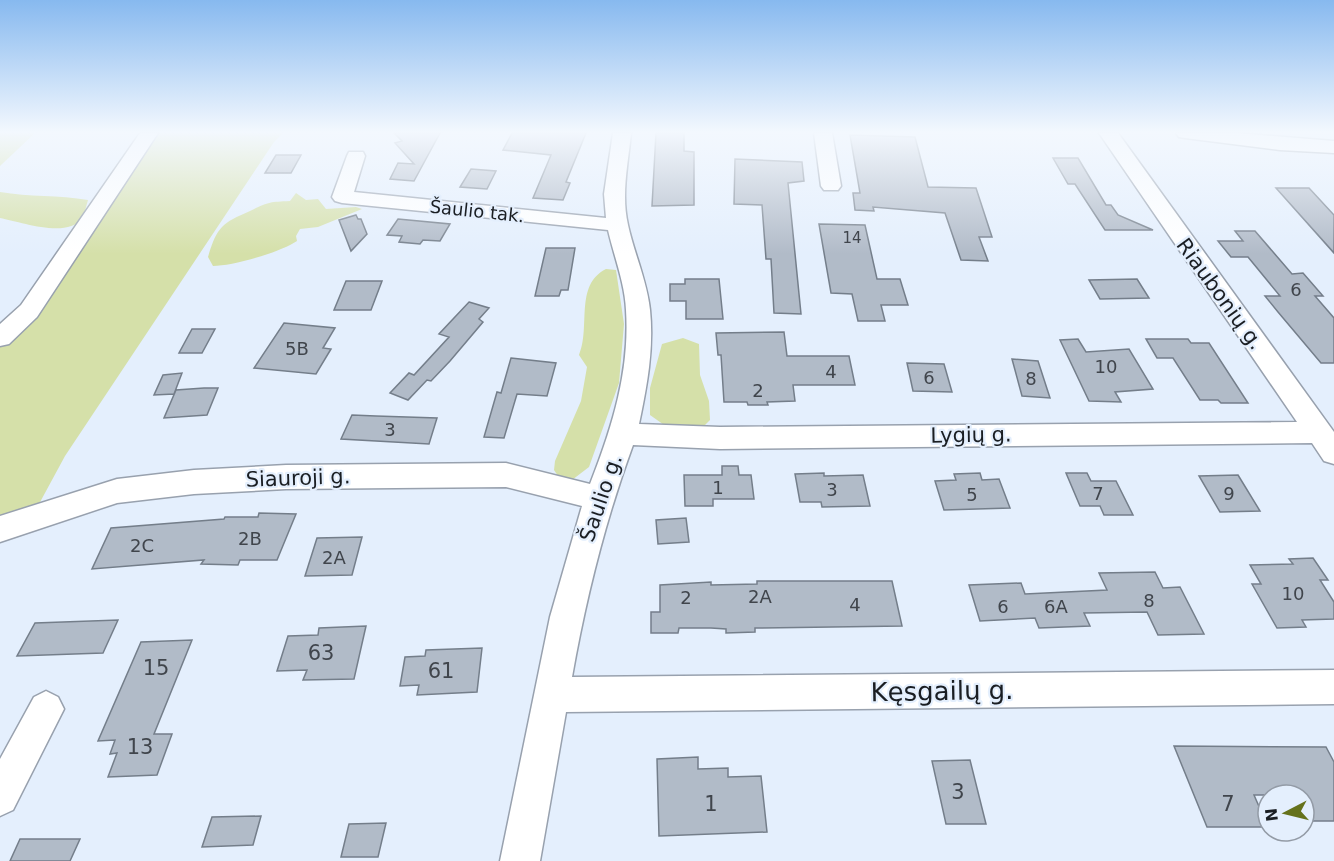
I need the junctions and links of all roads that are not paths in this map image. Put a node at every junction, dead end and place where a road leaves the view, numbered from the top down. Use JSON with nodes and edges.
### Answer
{"nodes":[{"id":1,"x":122,"y":173,"type":"edge"},
{"id":2,"x":350,"y":173,"type":"edge"},
{"id":3,"x":617,"y":173,"type":"edge"},
{"id":4,"x":829,"y":173,"type":"edge"},
{"id":5,"x":1136,"y":173,"type":"edge"},
{"id":6,"x":831,"y":186,"type":"dead end"},
{"id":7,"x":617,"y":223,"type":"junction"},
{"id":8,"x":0,"y":338,"type":"edge"},
{"id":9,"x":623,"y":434,"type":"junction"},
{"id":10,"x":1326,"y":442,"type":"edge"},
{"id":11,"x":599,"y":498,"type":"junction"},
{"id":12,"x":0,"y":529,"type":"edge"},
{"id":13,"x":1334,"y":687,"type":"edge"},
{"id":14,"x":550,"y":695,"type":"junction"},
{"id":15,"x":46,"y":709,"type":"dead end"},
{"id":16,"x":0,"y":797,"type":"edge"},
{"id":17,"x":520,"y":861,"type":"edge"}],
"edges":[{"from":1,"to":8,"type":"street"},
{"from":2,"to":7,"type":"street","name":"Šaulio tak."},
{"from":3,"to":7,"type":"street","name":"Šaulio g."},
{"from":4,"to":6,"type":"street"},
{"from":5,"to":10,"type":"street","name":"Riaubonių g."},
{"from":7,"to":9,"type":"street","name":"Šaulio g."},
{"from":9,"to":10,"type":"street","name":"Lygių g."},
{"from":9,"to":11,"type":"street","name":"Šaulio g."},
{"from":11,"to":12,"type":"street","name":"Siauroji g."},
{"from":11,"to":14,"type":"street","name":"Šaulio g."},
{"from":13,"to":14,"type":"street","name":"Kęsgailų g."},
{"from":14,"to":17,"type":"street","name":"Šaulio g."},
{"from":15,"to":16,"type":"street"}]}
